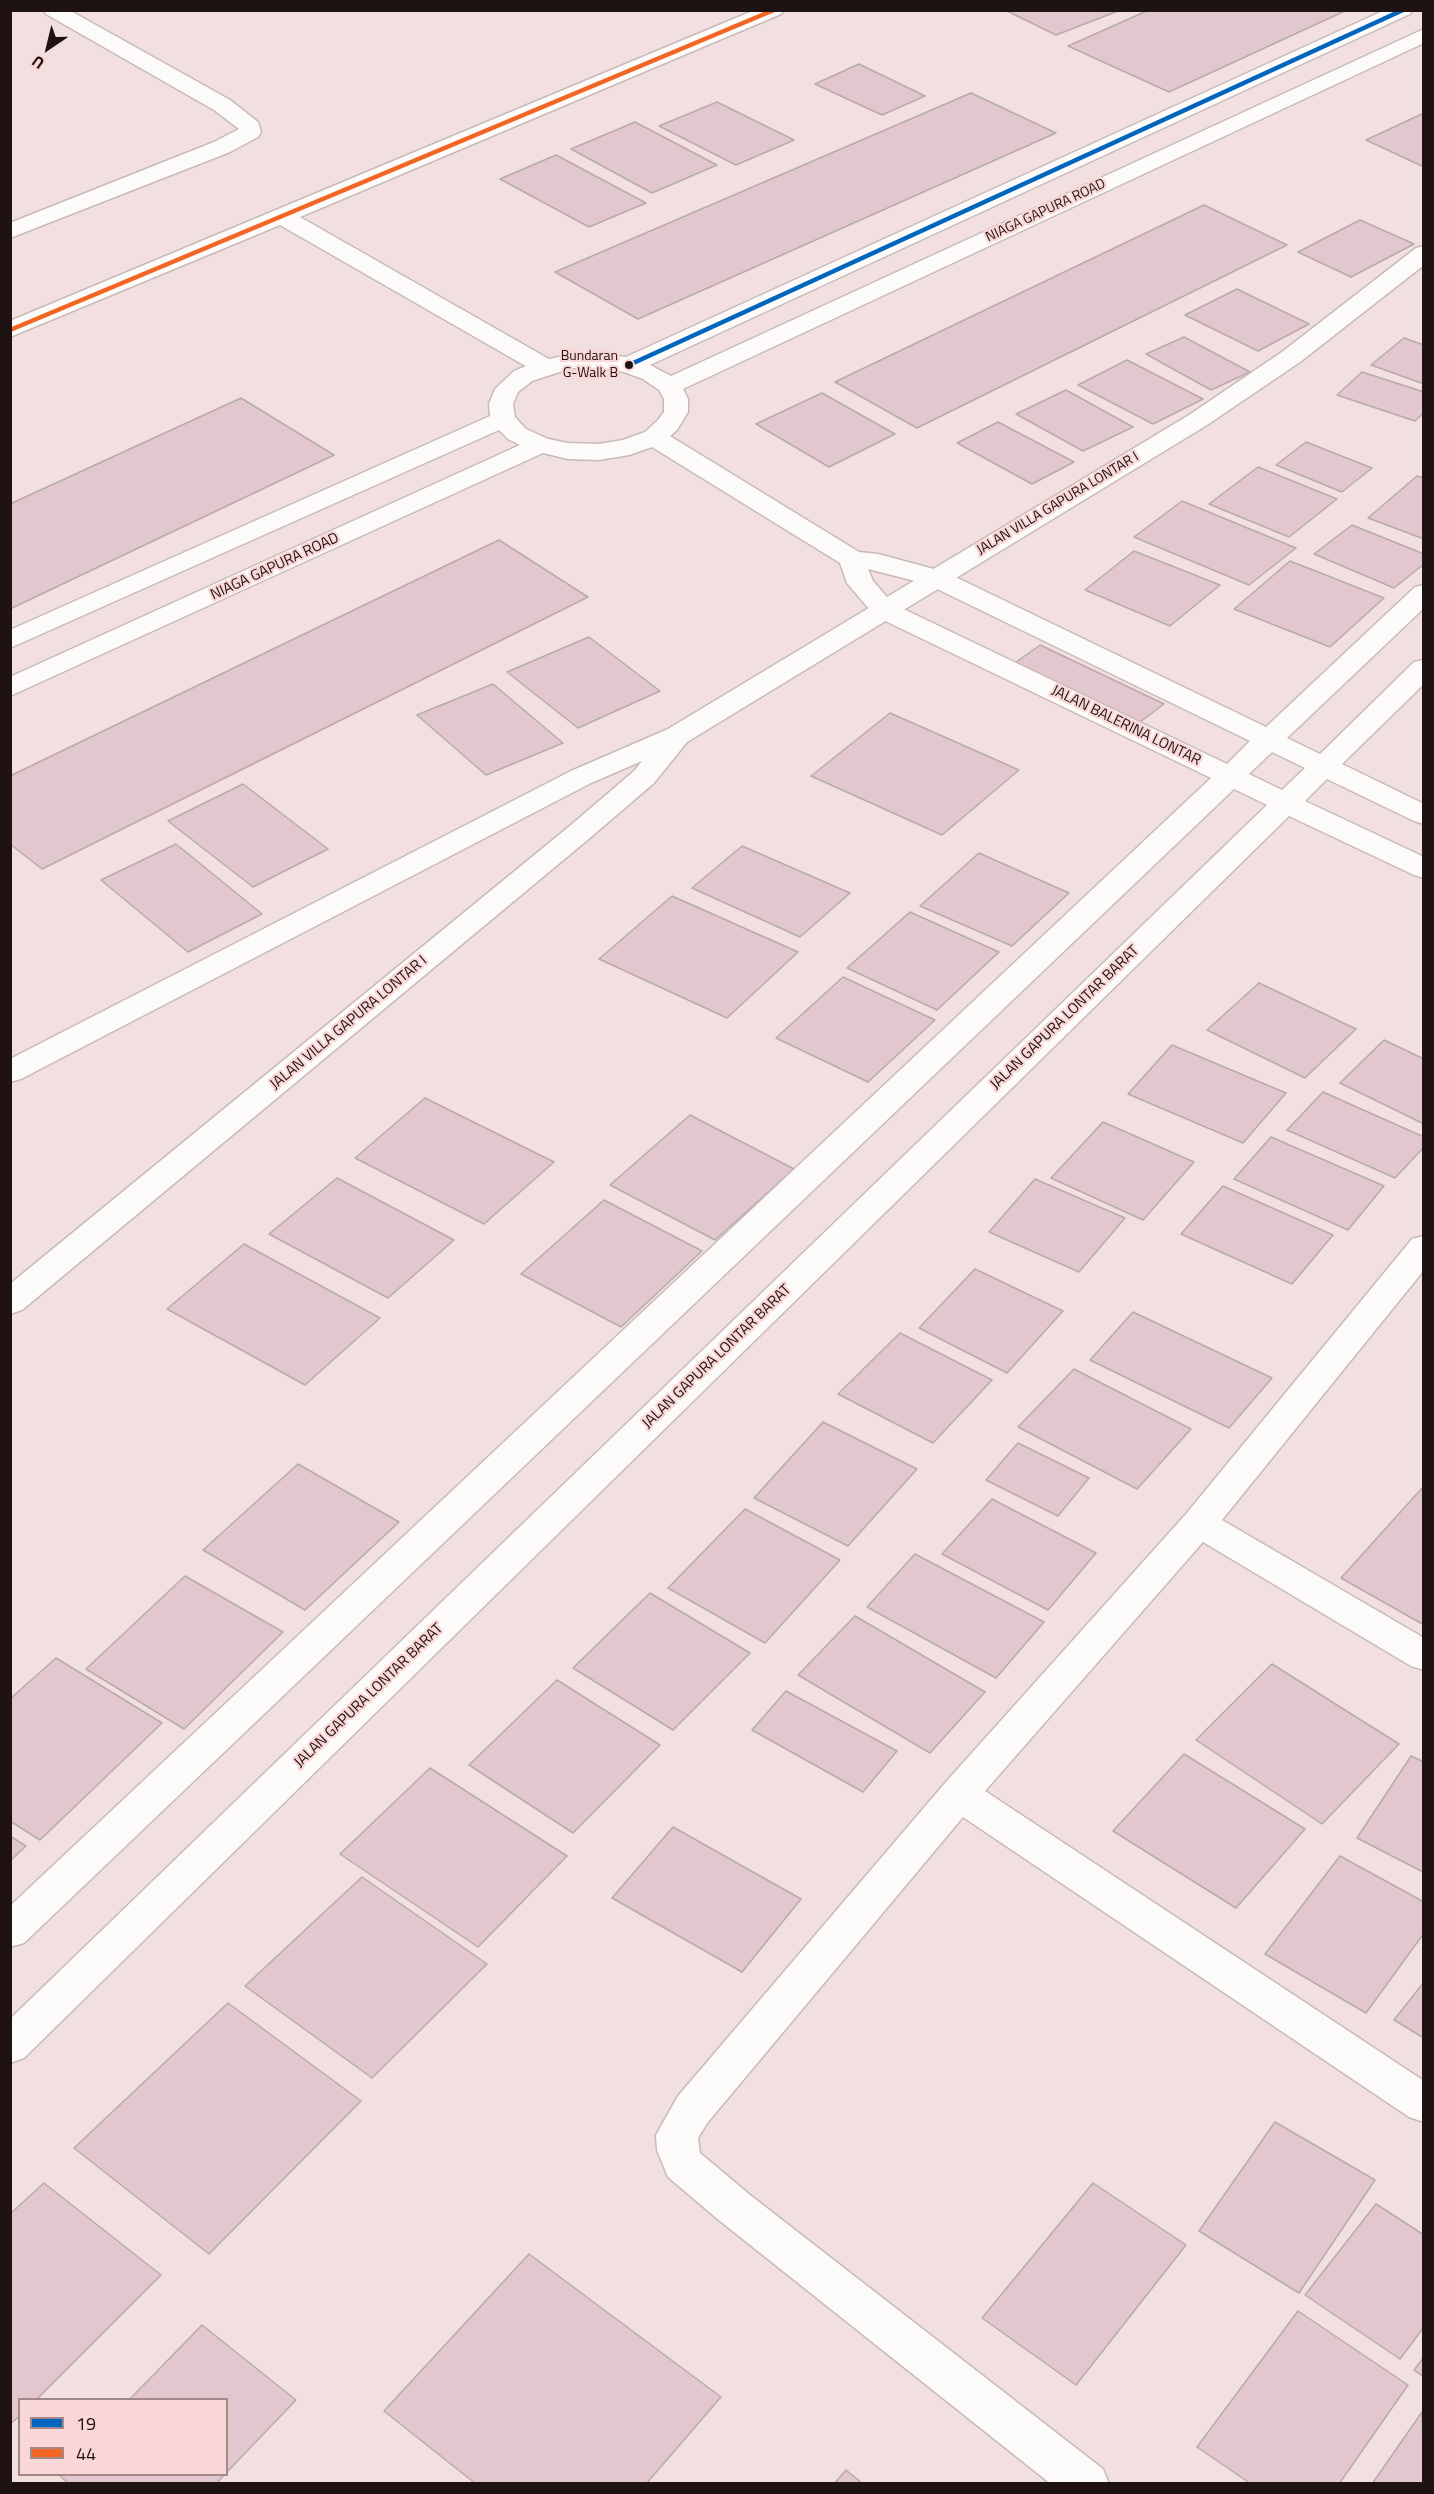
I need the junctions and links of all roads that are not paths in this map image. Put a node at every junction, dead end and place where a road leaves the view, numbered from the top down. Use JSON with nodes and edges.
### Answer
{"nodes":[{"id":1,"x":52,"y":10,"type":"edge"},
{"id":2,"x":774,"y":10,"type":"edge"},
{"id":3,"x":1403,"y":10,"type":"edge"},
{"id":4,"x":1424,"y":35,"type":"edge"},
{"id":5,"x":283,"y":217,"type":"junction"},
{"id":6,"x":10,"y":231,"type":"edge"},
{"id":7,"x":1424,"y":253,"type":"edge"},
{"id":8,"x":10,"y":330,"type":"edge"},
{"id":9,"x":629,"y":365,"type":"junction"},
{"id":10,"x":545,"y":367,"type":"junction"},
{"id":11,"x":669,"y":386,"type":"junction"},
{"id":12,"x":503,"y":419,"type":"junction"},
{"id":13,"x":654,"y":437,"type":"junction"},
{"id":14,"x":540,"y":445,"type":"junction"},
{"id":15,"x":852,"y":559,"type":"junction"},
{"id":16,"x":936,"y":578,"type":"junction"},
{"id":17,"x":1424,"y":593,"type":"edge"},
{"id":18,"x":884,"y":610,"type":"junction"},
{"id":19,"x":10,"y":640,"type":"edge"},
{"id":20,"x":1424,"y":668,"type":"edge"},
{"id":21,"x":10,"y":688,"type":"edge"},
{"id":22,"x":678,"y":735,"type":"junction"},
{"id":23,"x":1270,"y":740,"type":"junction"},
{"id":24,"x":1322,"y":767,"type":"junction"},
{"id":25,"x":1232,"y":777,"type":"junction"},
{"id":26,"x":1286,"y":802,"type":"junction"},
{"id":27,"x":1424,"y":815,"type":"edge"},
{"id":28,"x":1424,"y":869,"type":"edge"},
{"id":29,"x":10,"y":1072,"type":"edge"},
{"id":30,"x":1424,"y":1247,"type":"edge"},
{"id":31,"x":10,"y":1302,"type":"edge"},
{"id":32,"x":1199,"y":1523,"type":"junction"},
{"id":33,"x":1424,"y":1656,"type":"edge"},
{"id":34,"x":959,"y":1794,"type":"junction"},
{"id":35,"x":10,"y":1931,"type":"edge"},
{"id":36,"x":10,"y":2046,"type":"edge"},
{"id":37,"x":1424,"y":2104,"type":"edge"},
{"id":38,"x":1087,"y":2484,"type":"edge"}],
"edges":[{"from":1,"to":6,"type":"street"},
{"from":2,"to":5,"type":"street"},
{"from":3,"to":9,"type":"street"},
{"from":4,"to":11,"type":"street","name":"NIAGA GAPURA ROAD"},
{"from":5,"to":8,"type":"street"},
{"from":5,"to":10,"type":"street"},
{"from":7,"to":16,"type":"street","name":"JALAN VILLA GAPURA LONTAR I"},
{"from":9,"to":10,"type":"street"},
{"from":9,"to":11,"type":"street"},
{"from":10,"to":12,"type":"street"},
{"from":11,"to":13,"type":"street"},
{"from":12,"to":14,"type":"street"},
{"from":12,"to":19,"type":"street"},
{"from":13,"to":14,"type":"street"},
{"from":13,"to":15,"type":"street"},
{"from":14,"to":21,"type":"street","name":"NIAGA GAPURA ROAD"},
{"from":15,"to":16,"type":"street"},
{"from":15,"to":18,"type":"street","name":"JALAN BALERINA LONTAR"},
{"from":16,"to":18,"type":"street","name":"JALAN VILLA GAPURA LONTAR I"},
{"from":16,"to":23,"type":"street"},
{"from":17,"to":23,"type":"street"},
{"from":18,"to":22,"type":"street","name":"JALAN VILLA GAPURA LONTAR I"},
{"from":18,"to":25,"type":"street","name":"JALAN BALERINA LONTAR"},
{"from":20,"to":24,"type":"street","name":"JALAN GAPURA LONTAR BARAT"},
{"from":22,"to":29,"type":"street","name":"JALAN VILLA GAPURA LONTAR I"},
{"from":22,"to":31,"type":"street","name":"JALAN VILLA GAPURA LONTAR I"},
{"from":23,"to":24,"type":"street"},
{"from":23,"to":25,"type":"street"},
{"from":24,"to":26,"type":"street","name":"JALAN GAPURA LONTAR BARAT"},
{"from":24,"to":27,"type":"street"},
{"from":25,"to":26,"type":"street","name":"JALAN BALERINA LONTAR"},
{"from":25,"to":35,"type":"street"},
{"from":26,"to":28,"type":"street","name":"JALAN BALERINA LONTAR"},
{"from":26,"to":36,"type":"street","name":"JALAN GAPURA LONTAR BARAT"},
{"from":30,"to":32,"type":"street"},
{"from":32,"to":33,"type":"street"},
{"from":32,"to":34,"type":"street"},
{"from":34,"to":37,"type":"street"},
{"from":34,"to":38,"type":"street"}]}
